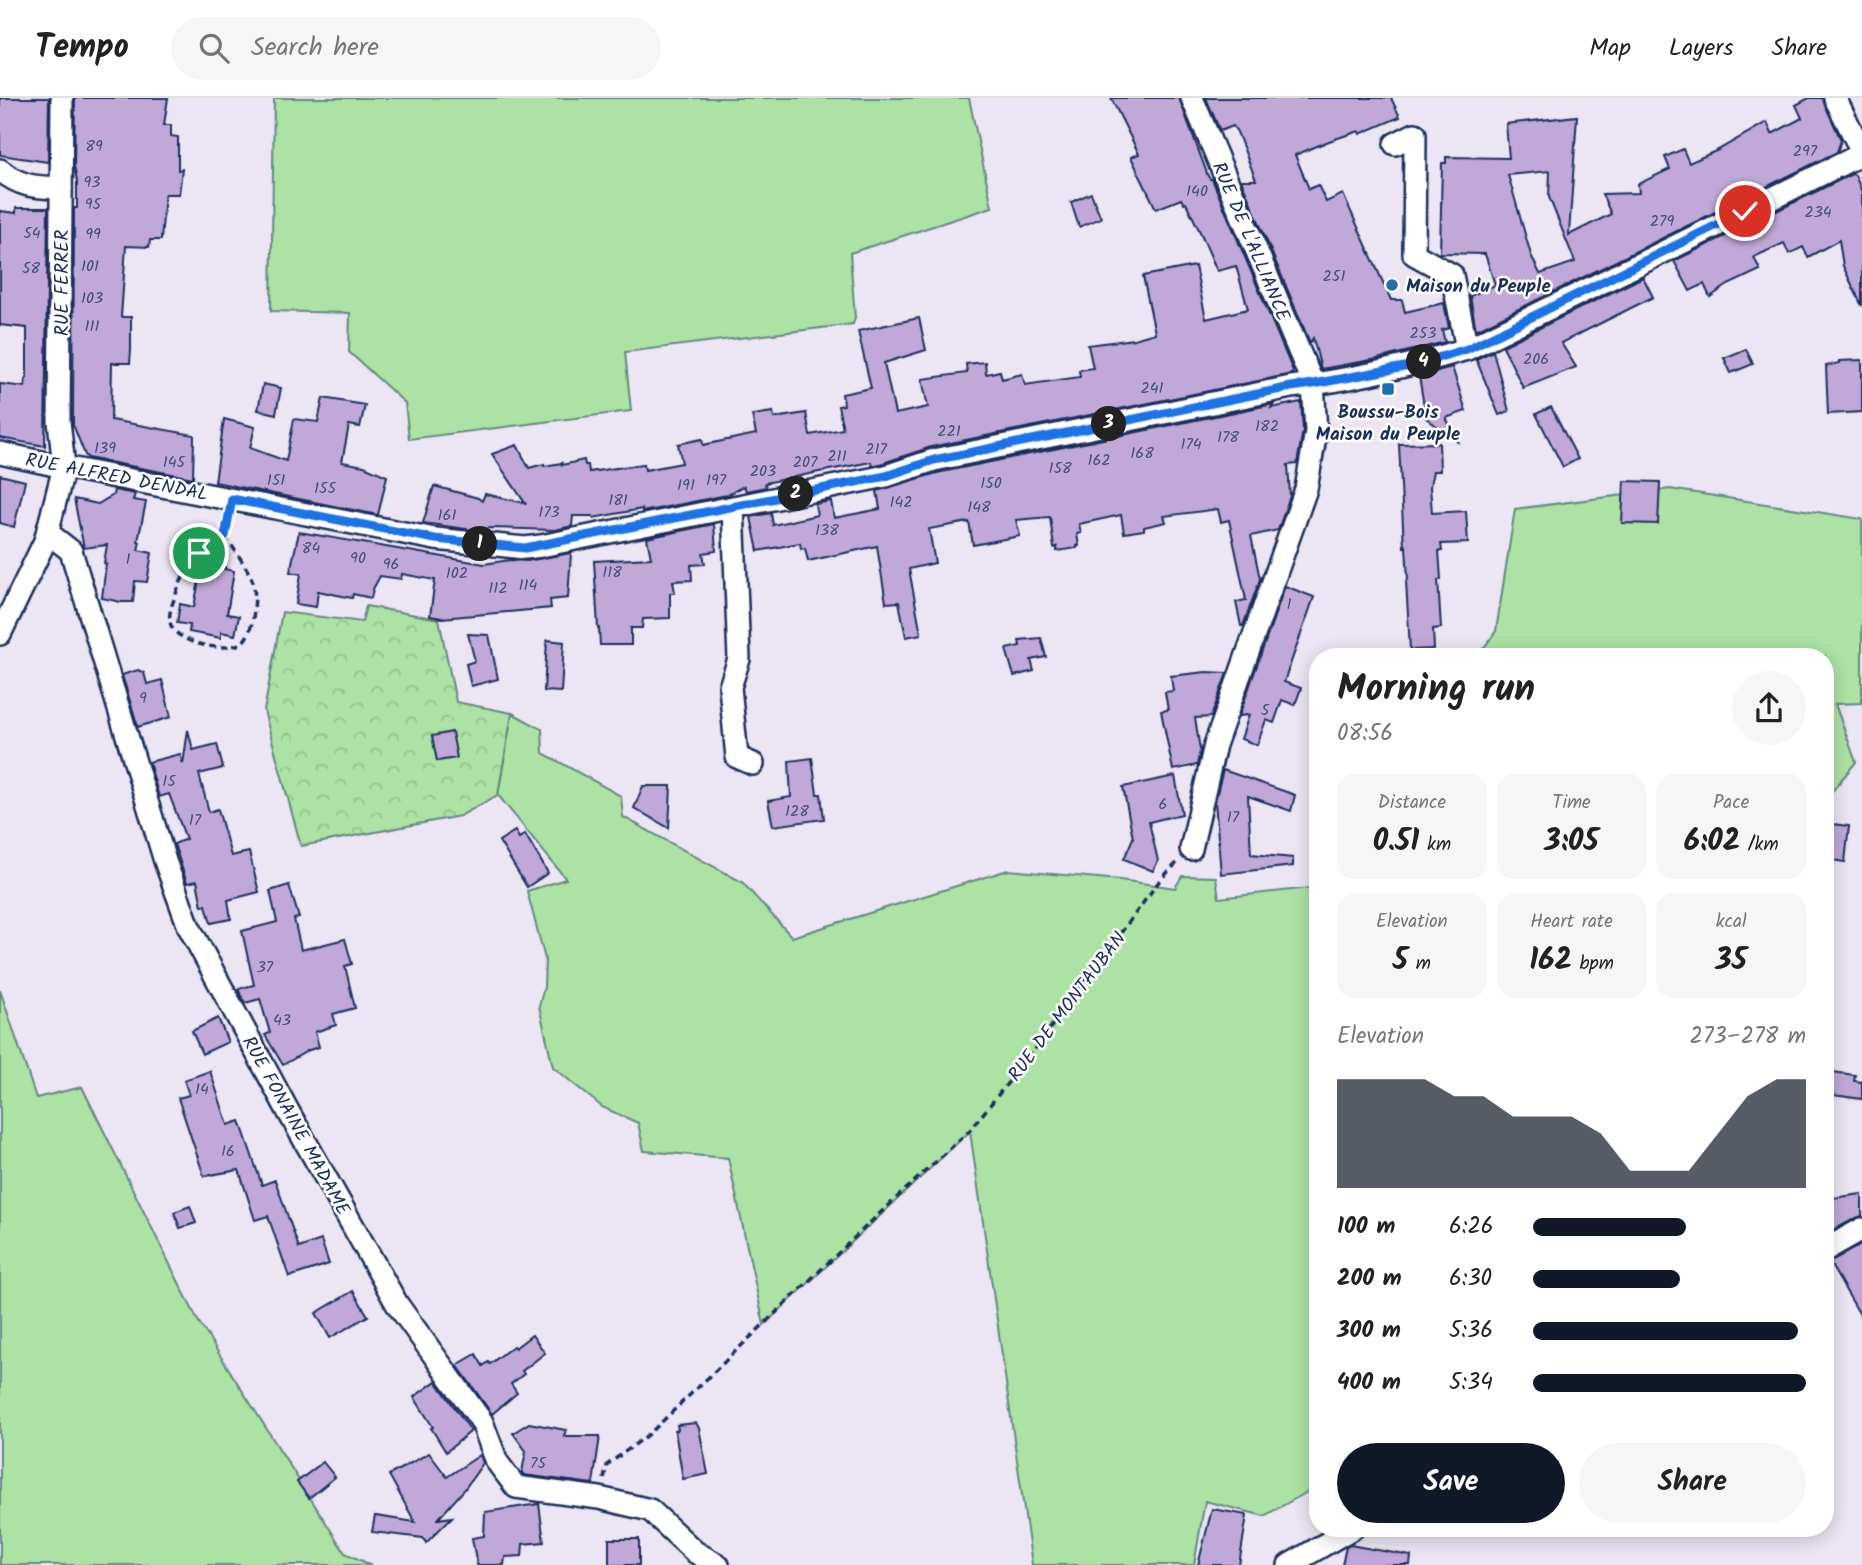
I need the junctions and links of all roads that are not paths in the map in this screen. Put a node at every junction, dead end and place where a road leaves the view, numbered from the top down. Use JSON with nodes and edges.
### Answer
{"nodes":[{"id":1,"x":62,"y":98,"type":"edge"},
{"id":2,"x":1192,"y":98,"type":"edge"},
{"id":3,"x":1835,"y":98,"type":"edge"},
{"id":4,"x":1395,"y":144,"type":"dead end"},
{"id":5,"x":1862,"y":153,"type":"edge"},
{"id":6,"x":0,"y":170,"type":"edge"},
{"id":7,"x":61,"y":188,"type":"junction"},
{"id":8,"x":1467,"y":349,"type":"junction"},
{"id":9,"x":1313,"y":384,"type":"junction"},
{"id":10,"x":0,"y":453,"type":"edge"},
{"id":11,"x":64,"y":467,"type":"junction"},
{"id":12,"x":733,"y":507,"type":"junction"},
{"id":13,"x":48,"y":533,"type":"junction"},
{"id":14,"x":0,"y":634,"type":"edge"},
{"id":15,"x":753,"y":764,"type":"dead end"},
{"id":16,"x":1191,"y":849,"type":"road end"},
{"id":17,"x":1862,"y":1229,"type":"edge"},
{"id":18,"x":1834,"y":1245,"type":"edge"},
{"id":19,"x":1337,"y":1537,"type":"edge"},
{"id":20,"x":718,"y":1565,"type":"edge"},
{"id":21,"x":1289,"y":1565,"type":"edge"}],
"edges":[{"from":1,"to":7,"type":"street","name":"RUE FERRER"},
{"from":2,"to":9,"type":"street","name":"RUE DE L'ALLIANCE"},
{"from":3,"to":5,"type":"street"},
{"from":4,"to":8,"type":"street"},
{"from":5,"to":8,"type":"street","name":"RUE ALFRED DENDAL"},
{"from":6,"to":7,"type":"street"},
{"from":7,"to":11,"type":"street","name":"RUE FERRER"},
{"from":8,"to":9,"type":"street","name":"RUE ALFRED DENDAL"},
{"from":9,"to":12,"type":"street","name":"RUE ALFRED DENDAL"},
{"from":9,"to":16,"type":"street"},
{"from":10,"to":11,"type":"street","name":"RUE ALFRED DENDAL"},
{"from":11,"to":12,"type":"street","name":"RUE ALFRED DENDAL"},
{"from":11,"to":13,"type":"street","name":"RUE FERRER"},
{"from":12,"to":15,"type":"street"},
{"from":13,"to":14,"type":"street","name":"RUE FERRER"},
{"from":13,"to":20,"type":"street","name":"RUE FONAINE MADAME"},
{"from":17,"to":18,"type":"street"},
{"from":19,"to":21,"type":"street"}]}
